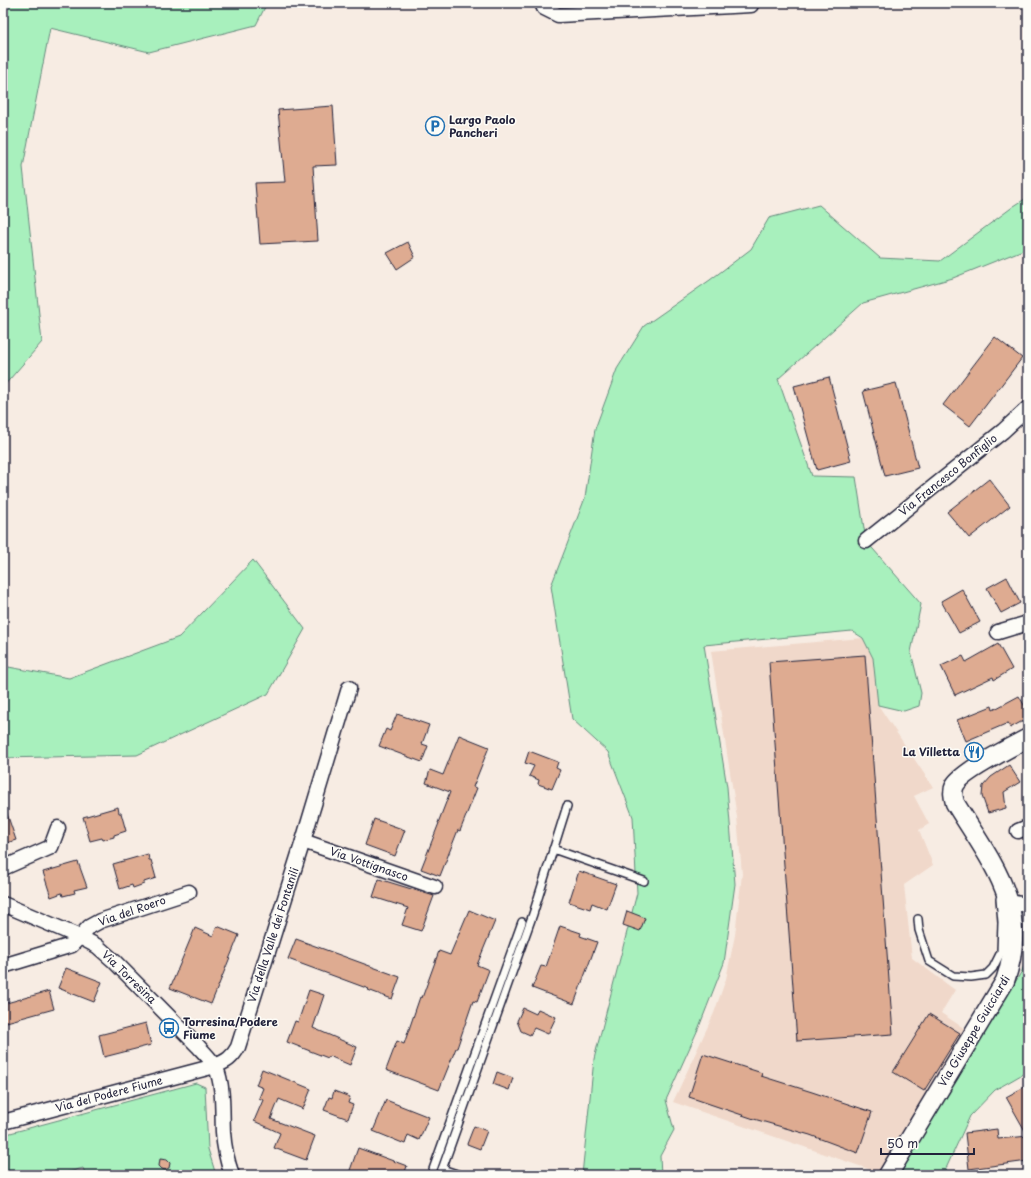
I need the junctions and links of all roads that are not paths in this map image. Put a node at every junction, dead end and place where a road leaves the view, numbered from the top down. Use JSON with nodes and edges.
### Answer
{"nodes":[{"id":1,"x":542,"y":3,"type":"edge"},
{"id":2,"x":751,"y":5,"type":"dead end"},
{"id":3,"x":1028,"y":408,"type":"edge"},
{"id":4,"x":866,"y":541,"type":"dead end"},
{"id":5,"x":1028,"y":623,"type":"edge"},
{"id":6,"x":998,"y":632,"type":"dead end"},
{"id":7,"x":349,"y":688,"type":"dead end"},
{"id":8,"x":1028,"y":738,"type":"edge"},
{"id":9,"x":567,"y":806,"type":"dead end"},
{"id":10,"x":58,"y":828,"type":"dead end"},
{"id":11,"x":304,"y":841,"type":"junction"},
{"id":12,"x":553,"y":848,"type":"junction"},
{"id":13,"x":3,"y":868,"type":"edge"},
{"id":14,"x":644,"y":880,"type":"dead end"},
{"id":15,"x":997,"y":882,"type":"junction"},
{"id":16,"x":435,"y":887,"type":"dead end"},
{"id":17,"x":189,"y":892,"type":"dead end"},
{"id":18,"x":3,"y":904,"type":"edge"},
{"id":19,"x":1021,"y":904,"type":"edge"},
{"id":20,"x":918,"y":918,"type":"dead end"},
{"id":21,"x":522,"y":922,"type":"dead end"},
{"id":22,"x":80,"y":937,"type":"junction"},
{"id":23,"x":3,"y":966,"type":"edge"},
{"id":24,"x":215,"y":1066,"type":"junction"},
{"id":25,"x":3,"y":1122,"type":"edge"},
{"id":26,"x":441,"y":1172,"type":"edge"},
{"id":27,"x":232,"y":1175,"type":"edge"},
{"id":28,"x":431,"y":1175,"type":"edge"},
{"id":29,"x":460,"y":1175,"type":"edge"},
{"id":30,"x":888,"y":1175,"type":"edge"}],
"edges":[{"from":1,"to":2,"type":"street"},
{"from":3,"to":4,"type":"street","name":"Via Francesco Bonfiglio"},
{"from":5,"to":6,"type":"street"},
{"from":7,"to":11,"type":"street","name":"Via della Valle dei Fontanili"},
{"from":8,"to":15,"type":"street","name":"Via Giuseppe Guicciardi"},
{"from":9,"to":12,"type":"lane"},
{"from":10,"to":13,"type":"street"},
{"from":11,"to":16,"type":"street","name":"Via Vottignasco"},
{"from":11,"to":24,"type":"street","name":"Via della Valle dei Fontanili"},
{"from":12,"to":14,"type":"lane"},
{"from":12,"to":26,"type":"lane"},
{"from":15,"to":19,"type":"street","name":"Via Giuseppe Guicciardi"},
{"from":15,"to":20,"type":"lane"},
{"from":17,"to":22,"type":"street","name":"Via del Roero"},
{"from":18,"to":22,"type":"street","name":"Via Torresina"},
{"from":19,"to":30,"type":"street","name":"Via Giuseppe Guicciardi"},
{"from":21,"to":28,"type":"lane"},
{"from":22,"to":23,"type":"street","name":"Via del Roero"},
{"from":22,"to":24,"type":"street","name":"Via Torresina"},
{"from":24,"to":25,"type":"street","name":"Via del Podere Fiume"},
{"from":24,"to":27,"type":"street"},
{"from":26,"to":29,"type":"lane"}]}
